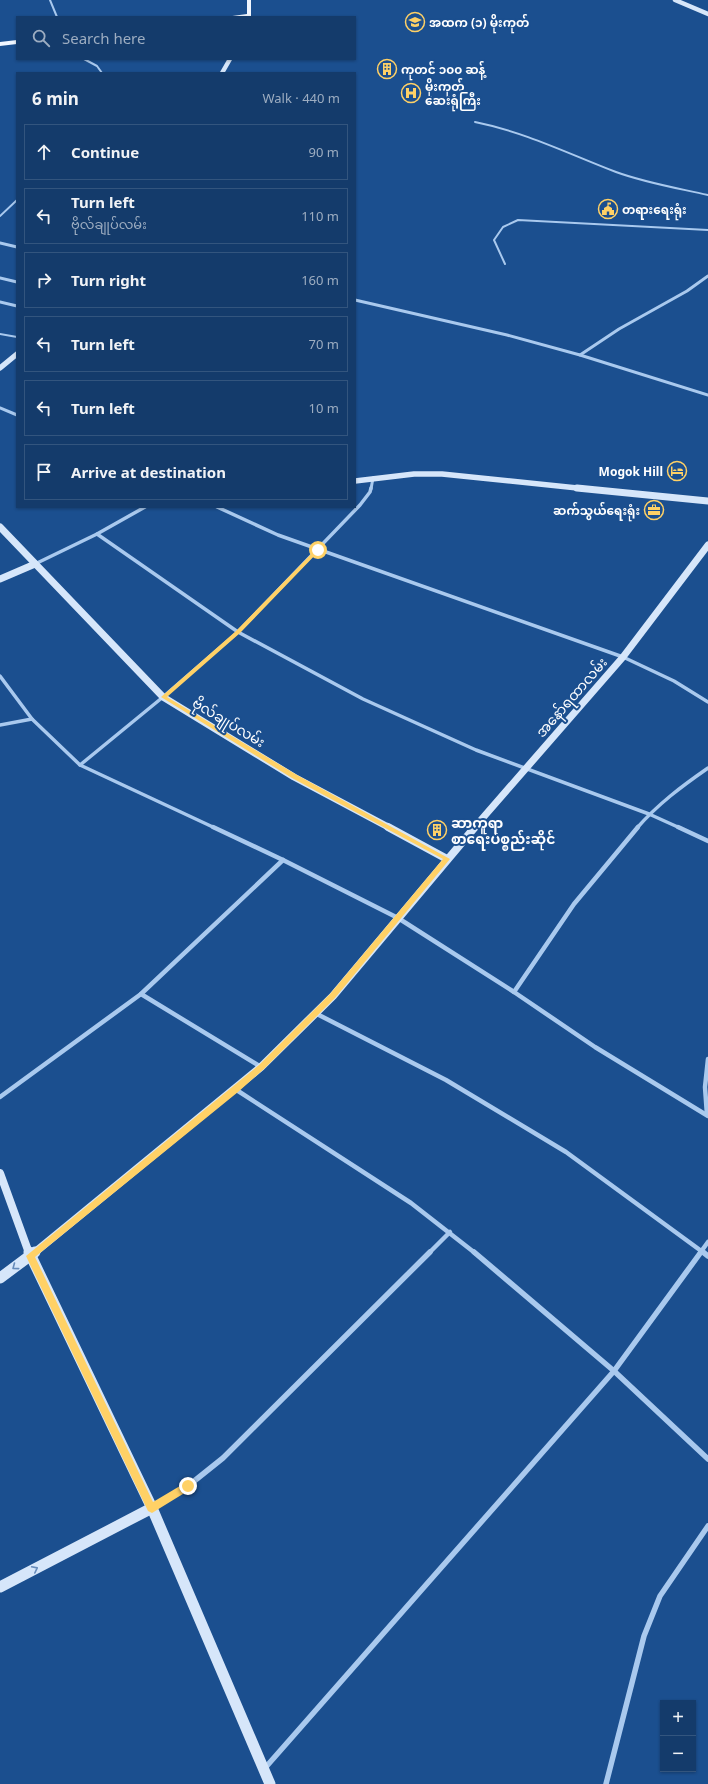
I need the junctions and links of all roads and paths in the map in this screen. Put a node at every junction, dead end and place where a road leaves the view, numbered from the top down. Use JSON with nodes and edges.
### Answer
{"nodes":[{"id":1,"x":50,"y":0,"type":"edge"},
{"id":2,"x":249,"y":0,"type":"edge"},
{"id":3,"x":675,"y":0,"type":"edge"},
{"id":4,"x":254,"y":5,"type":"dead end"},
{"id":5,"x":249,"y":14,"type":"edge"},
{"id":6,"x":708,"y":14,"type":"edge"},
{"id":7,"x":57,"y":16,"type":"edge"},
{"id":8,"x":235,"y":16,"type":"edge"},
{"id":9,"x":16,"y":42,"type":"edge"},
{"id":10,"x":0,"y":44,"type":"edge"},
{"id":11,"x":86,"y":60,"type":"edge"},
{"id":12,"x":229,"y":60,"type":"edge"},
{"id":13,"x":101,"y":72,"type":"edge"},
{"id":14,"x":223,"y":72,"type":"edge"},
{"id":15,"x":475,"y":122,"type":"dead end"},
{"id":16,"x":708,"y":195,"type":"edge"},
{"id":17,"x":16,"y":201,"type":"edge"},
{"id":18,"x":0,"y":216,"type":"edge"},
{"id":19,"x":708,"y":230,"type":"edge"},
{"id":20,"x":0,"y":242,"type":"edge"},
{"id":21,"x":16,"y":247,"type":"edge"},
{"id":22,"x":504,"y":264,"type":"dead end"},
{"id":23,"x":708,"y":276,"type":"edge"},
{"id":24,"x":0,"y":278,"type":"edge"},
{"id":25,"x":16,"y":282,"type":"edge"},
{"id":26,"x":356,"y":300,"type":"edge"},
{"id":27,"x":0,"y":302,"type":"edge"},
{"id":28,"x":16,"y":306,"type":"edge"},
{"id":29,"x":0,"y":334,"type":"edge"},
{"id":30,"x":16,"y":337,"type":"edge"},
{"id":31,"x":16,"y":355,"type":"edge"},
{"id":32,"x":580,"y":355,"type":"junction"},
{"id":33,"x":0,"y":368,"type":"edge"},
{"id":34,"x":708,"y":395,"type":"edge"},
{"id":35,"x":0,"y":408,"type":"edge"},
{"id":36,"x":16,"y":415,"type":"edge"},
{"id":37,"x":373,"y":478,"type":"junction"},
{"id":38,"x":356,"y":481,"type":"edge"},
{"id":39,"x":708,"y":500,"type":"edge"},
{"id":40,"x":143,"y":508,"type":"edge"},
{"id":41,"x":219,"y":508,"type":"edge"},
{"id":42,"x":0,"y":527,"type":"edge"},
{"id":43,"x":96,"y":534,"type":"junction"},
{"id":44,"x":708,"y":545,"type":"edge"},
{"id":45,"x":318,"y":550,"type":"junction"},
{"id":46,"x":35,"y":564,"type":"junction"},
{"id":47,"x":0,"y":579,"type":"edge"},
{"id":48,"x":238,"y":632,"type":"junction"},
{"id":49,"x":624,"y":657,"type":"junction"},
{"id":50,"x":0,"y":676,"type":"edge"},
{"id":51,"x":163,"y":697,"type":"junction"},
{"id":52,"x":708,"y":702,"type":"edge"},
{"id":53,"x":32,"y":719,"type":"junction"},
{"id":54,"x":0,"y":725,"type":"edge"},
{"id":55,"x":80,"y":765,"type":"junction"},
{"id":56,"x":708,"y":768,"type":"edge"},
{"id":57,"x":524,"y":769,"type":"junction"},
{"id":58,"x":649,"y":814,"type":"junction"},
{"id":59,"x":708,"y":841,"type":"edge"},
{"id":60,"x":447,"y":859,"type":"junction"},
{"id":61,"x":283,"y":860,"type":"junction"},
{"id":62,"x":398,"y":918,"type":"junction"},
{"id":63,"x":514,"y":992,"type":"junction"},
{"id":64,"x":141,"y":994,"type":"junction"},
{"id":65,"x":315,"y":1013,"type":"junction"},
{"id":66,"x":708,"y":1058,"type":"edge"},
{"id":67,"x":261,"y":1067,"type":"junction"},
{"id":68,"x":235,"y":1090,"type":"junction"},
{"id":69,"x":0,"y":1098,"type":"edge"},
{"id":70,"x":707,"y":1116,"type":"edge"},
{"id":71,"x":0,"y":1173,"type":"edge"},
{"id":72,"x":450,"y":1232,"type":"junction"},
{"id":73,"x":708,"y":1242,"type":"edge"},
{"id":74,"x":702,"y":1251,"type":"junction"},
{"id":75,"x":30,"y":1256,"type":"junction"},
{"id":76,"x":708,"y":1256,"type":"edge"},
{"id":77,"x":0,"y":1278,"type":"edge"},
{"id":78,"x":614,"y":1371,"type":"junction"},
{"id":79,"x":708,"y":1460,"type":"edge"},
{"id":80,"x":152,"y":1508,"type":"junction"},
{"id":81,"x":708,"y":1526,"type":"edge"},
{"id":82,"x":0,"y":1587,"type":"edge"},
{"id":83,"x":264,"y":1769,"type":"junction"},
{"id":84,"x":270,"y":1784,"type":"edge"},
{"id":85,"x":606,"y":1784,"type":"edge"}],
"edges":[{"from":1,"to":7,"type":"street"},
{"from":2,"to":5,"type":"main road"},
{"from":3,"to":6,"type":"main road"},
{"from":4,"to":5,"type":"main road"},
{"from":5,"to":8,"type":"main road"},
{"from":9,"to":10,"type":"main road"},
{"from":11,"to":13,"type":"street"},
{"from":12,"to":14,"type":"main road"},
{"from":15,"to":16,"type":"street"},
{"from":17,"to":18,"type":"street"},
{"from":19,"to":22,"type":"lane"},
{"from":20,"to":21,"type":"street"},
{"from":23,"to":32,"type":"street"},
{"from":24,"to":25,"type":"street"},
{"from":26,"to":32,"type":"street"},
{"from":27,"to":28,"type":"street"},
{"from":29,"to":30,"type":"lane"},
{"from":31,"to":33,"type":"main road"},
{"from":32,"to":34,"type":"street"},
{"from":35,"to":36,"type":"street"},
{"from":37,"to":38,"type":"main road"},
{"from":37,"to":39,"type":"main road"},
{"from":37,"to":45,"type":"street"},
{"from":40,"to":43,"type":"street"},
{"from":41,"to":45,"type":"street"},
{"from":42,"to":46,"type":"main road","name":"ဗိုလ်‌ချုပ်‌လမ်း"},
{"from":43,"to":46,"type":"street"},
{"from":43,"to":48,"type":"street"},
{"from":44,"to":49,"type":"main road","name":"အ‌နော်‌ရထာလမ်း"},
{"from":45,"to":48,"type":"street"},
{"from":45,"to":49,"type":"street"},
{"from":46,"to":47,"type":"main road"},
{"from":46,"to":51,"type":"main road","name":"ဗိုလ်‌ချုပ်‌လမ်း"},
{"from":48,"to":51,"type":"street"},
{"from":48,"to":57,"type":"street"},
{"from":49,"to":52,"type":"street"},
{"from":49,"to":57,"type":"main road","name":"အ‌နော်‌ရထာလမ်း"},
{"from":50,"to":53,"type":"street"},
{"from":51,"to":55,"type":"street"},
{"from":51,"to":60,"type":"main road","name":"ဗိုလ်‌ချုပ်‌လမ်း"},
{"from":53,"to":54,"type":"street"},
{"from":53,"to":55,"type":"street"},
{"from":55,"to":61,"type":"street"},
{"from":56,"to":58,"type":"street"},
{"from":57,"to":58,"type":"street"},
{"from":57,"to":60,"type":"main road","name":"အ‌နော်‌ရထာလမ်း"},
{"from":58,"to":59,"type":"street"},
{"from":58,"to":63,"type":"street"},
{"from":60,"to":62,"type":"main road","name":"အ‌နော်‌ရထာလမ်း"},
{"from":61,"to":62,"type":"street"},
{"from":61,"to":64,"type":"street"},
{"from":62,"to":63,"type":"street"},
{"from":62,"to":65,"type":"main road","name":"အ‌နော်‌ရထာလမ်း"},
{"from":63,"to":70,"type":"street"},
{"from":64,"to":67,"type":"street"},
{"from":64,"to":69,"type":"street"},
{"from":65,"to":67,"type":"main road","name":"အ‌နော်‌ရထာလမ်း"},
{"from":65,"to":74,"type":"street"},
{"from":66,"to":70,"type":"street"},
{"from":67,"to":68,"type":"main road","name":"အ‌နော်‌ရထာလမ်း"},
{"from":68,"to":72,"type":"street"},
{"from":68,"to":75,"type":"main road","name":"အ‌နော်‌ရထာလမ်း"},
{"from":71,"to":75,"type":"main road"},
{"from":72,"to":78,"type":"street"},
{"from":72,"to":80,"type":"street"},
{"from":73,"to":74,"type":"street"},
{"from":74,"to":76,"type":"street"},
{"from":74,"to":78,"type":"street"},
{"from":75,"to":77,"type":"main road","name":"အ‌နော်‌ရထာလမ်း","one_way":true},
{"from":75,"to":80,"type":"main road"},
{"from":78,"to":79,"type":"street"},
{"from":78,"to":83,"type":"street"},
{"from":82,"to":80,"type":"main road","one_way":true},
{"from":80,"to":83,"type":"main road"},
{"from":81,"to":85,"type":"street"},
{"from":83,"to":84,"type":"main road"}]}
